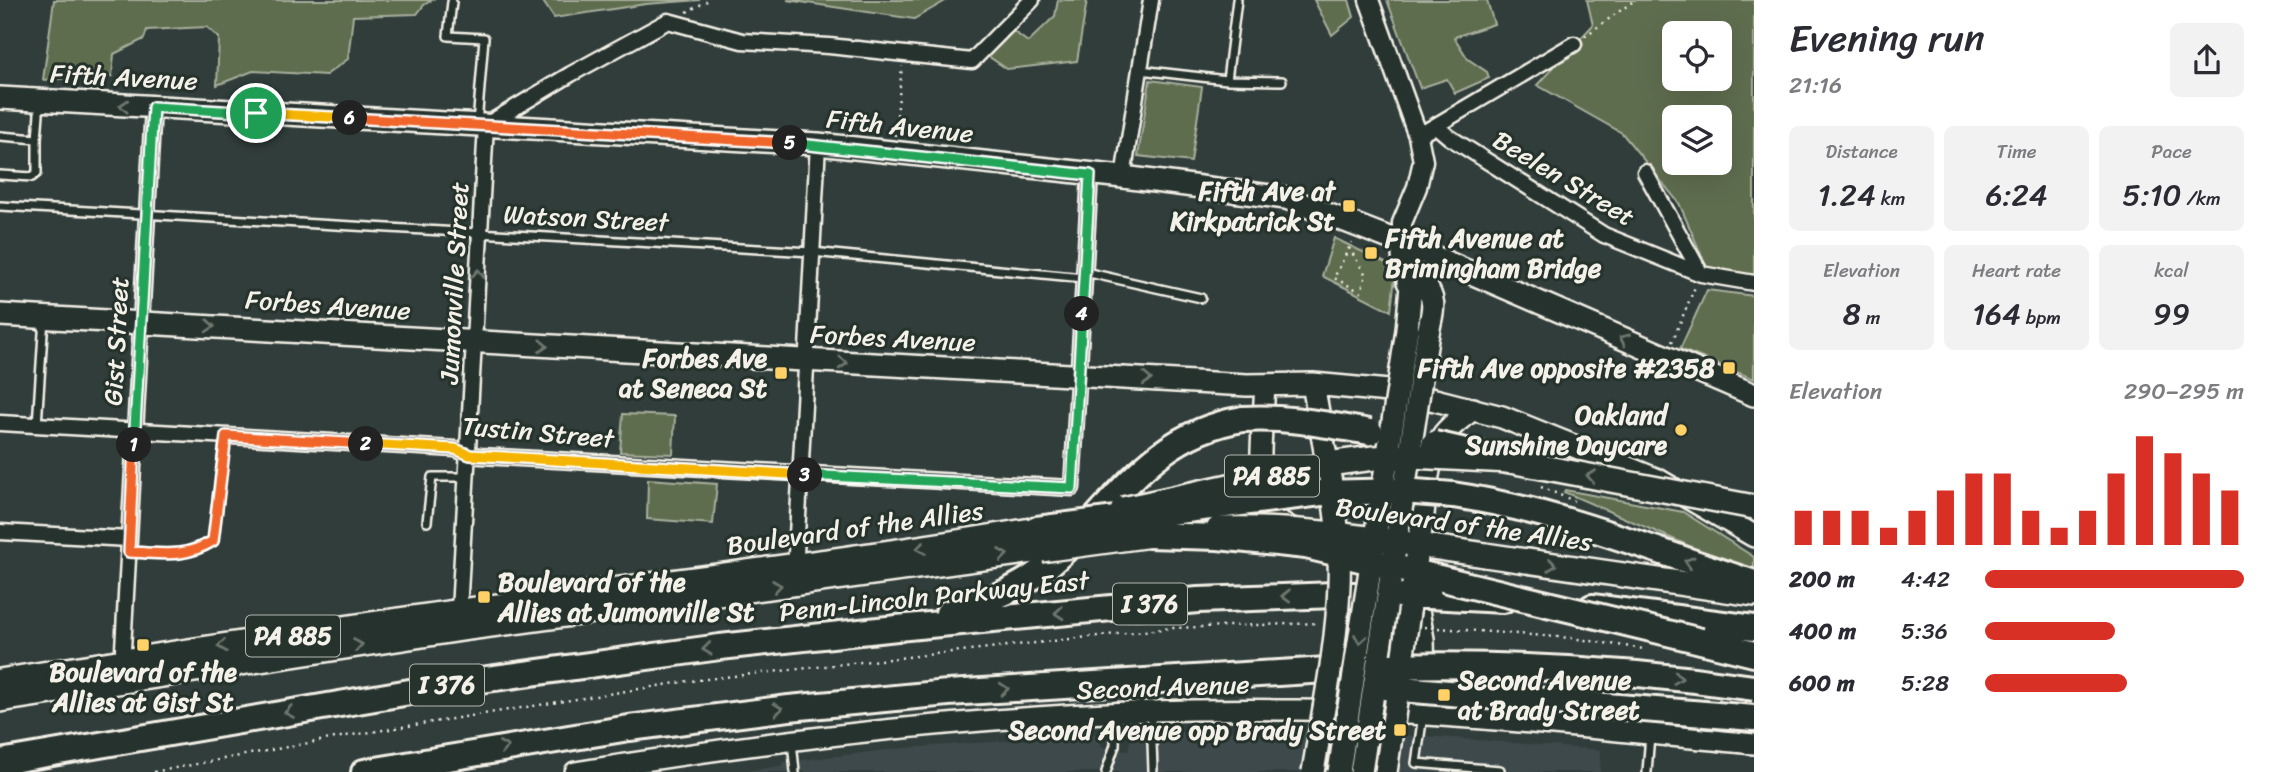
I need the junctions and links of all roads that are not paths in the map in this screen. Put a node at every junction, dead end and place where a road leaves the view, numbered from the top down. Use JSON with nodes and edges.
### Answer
{"nodes":[{"id":1,"x":1032,"y":0,"type":"edge"},
{"id":2,"x":1151,"y":0,"type":"edge"},
{"id":3,"x":1237,"y":0,"type":"edge"},
{"id":4,"x":1369,"y":0,"type":"edge"},
{"id":5,"x":452,"y":2,"type":"dead end"},
{"id":6,"x":1574,"y":44,"type":"road end"},
{"id":7,"x":1140,"y":70,"type":"junction"},
{"id":8,"x":1227,"y":80,"type":"junction"},
{"id":9,"x":1282,"y":81,"type":"dead end"},
{"id":10,"x":0,"y":98,"type":"edge"},
{"id":11,"x":41,"y":100,"type":"junction"},
{"id":12,"x":153,"y":107,"type":"junction"},
{"id":13,"x":482,"y":125,"type":"junction"},
{"id":14,"x":1436,"y":126,"type":"junction"},
{"id":15,"x":0,"y":136,"type":"edge"},
{"id":16,"x":1418,"y":136,"type":"junction"},
{"id":17,"x":37,"y":139,"type":"junction"},
{"id":18,"x":818,"y":144,"type":"junction"},
{"id":19,"x":1645,"y":172,"type":"dead end"},
{"id":20,"x":0,"y":174,"type":"edge"},
{"id":21,"x":1090,"y":175,"type":"junction"},
{"id":22,"x":1123,"y":177,"type":"junction"},
{"id":23,"x":0,"y":205,"type":"edge"},
{"id":24,"x":147,"y":215,"type":"junction"},
{"id":25,"x":481,"y":233,"type":"junction"},
{"id":26,"x":1402,"y":243,"type":"junction"},
{"id":27,"x":812,"y":252,"type":"junction"},
{"id":28,"x":1701,"y":274,"type":"junction"},
{"id":29,"x":1084,"y":275,"type":"junction"},
{"id":30,"x":1754,"y":283,"type":"edge"},
{"id":31,"x":1201,"y":298,"type":"dead end"},
{"id":32,"x":0,"y":315,"type":"edge"},
{"id":33,"x":44,"y":318,"type":"junction"},
{"id":34,"x":142,"y":323,"type":"junction"},
{"id":35,"x":1418,"y":331,"type":"junction"},
{"id":36,"x":475,"y":342,"type":"junction"},
{"id":37,"x":806,"y":361,"type":"junction"},
{"id":38,"x":1079,"y":375,"type":"junction"},
{"id":39,"x":1313,"y":384,"type":"junction"},
{"id":40,"x":1265,"y":385,"type":"junction"},
{"id":41,"x":1754,"y":395,"type":"edge"},
{"id":42,"x":1473,"y":409,"type":"junction"},
{"id":43,"x":0,"y":423,"type":"edge"},
{"id":44,"x":37,"y":425,"type":"junction"},
{"id":45,"x":135,"y":431,"type":"junction"},
{"id":46,"x":226,"y":436,"type":"junction"},
{"id":47,"x":470,"y":455,"type":"junction"},
{"id":48,"x":1510,"y":461,"type":"junction"},
{"id":49,"x":800,"y":474,"type":"junction"},
{"id":50,"x":468,"y":477,"type":"junction"},
{"id":51,"x":1754,"y":507,"type":"edge"},
{"id":52,"x":427,"y":522,"type":"dead end"},
{"id":53,"x":0,"y":532,"type":"edge"},
{"id":54,"x":1147,"y":535,"type":"junction"},
{"id":55,"x":1754,"y":536,"type":"edge"},
{"id":56,"x":1039,"y":539,"type":"junction"},
{"id":57,"x":129,"y":545,"type":"junction"},
{"id":58,"x":796,"y":554,"type":"dead end"},
{"id":59,"x":1754,"y":583,"type":"edge"},
{"id":60,"x":1754,"y":594,"type":"edge"},
{"id":61,"x":459,"y":611,"type":"junction"},
{"id":62,"x":897,"y":628,"type":"junction"},
{"id":63,"x":1754,"y":628,"type":"edge"},
{"id":64,"x":1754,"y":654,"type":"edge"},
{"id":65,"x":126,"y":660,"type":"junction"},
{"id":66,"x":1389,"y":677,"type":"junction"},
{"id":67,"x":0,"y":681,"type":"edge"},
{"id":68,"x":1754,"y":688,"type":"edge"},
{"id":69,"x":0,"y":700,"type":"edge"},
{"id":70,"x":1151,"y":712,"type":"junction"},
{"id":71,"x":1116,"y":714,"type":"junction"},
{"id":72,"x":1423,"y":714,"type":"junction"},
{"id":73,"x":1754,"y":718,"type":"edge"},
{"id":74,"x":1650,"y":734,"type":"junction"},
{"id":75,"x":792,"y":741,"type":"junction"},
{"id":76,"x":1754,"y":744,"type":"edge"},
{"id":77,"x":0,"y":762,"type":"edge"},
{"id":78,"x":1153,"y":770,"type":"dead end"},
{"id":79,"x":1500,"y":770,"type":"dead end"},
{"id":80,"x":364,"y":772,"type":"edge"},
{"id":81,"x":575,"y":772,"type":"edge"},
{"id":82,"x":795,"y":772,"type":"edge"},
{"id":83,"x":1106,"y":772,"type":"edge"},
{"id":84,"x":1313,"y":772,"type":"edge"},
{"id":85,"x":1339,"y":772,"type":"edge"},
{"id":86,"x":1361,"y":772,"type":"edge"},
{"id":87,"x":1386,"y":772,"type":"edge"},
{"id":88,"x":1647,"y":772,"type":"edge"}],
"edges":[{"from":1,"to":13,"type":"street"},
{"from":2,"to":7,"type":"street"},
{"from":3,"to":8,"type":"lane"},
{"from":4,"to":16,"type":"street"},
{"from":5,"to":13,"type":"lane"},
{"from":6,"to":14,"type":"street"},
{"from":7,"to":8,"type":"lane"},
{"from":7,"to":22,"type":"street"},
{"from":8,"to":9,"type":"lane"},
{"from":10,"to":11,"type":"main road","name":"Fifth Avenue"},
{"from":12,"to":11,"type":"main road","name":"Fifth Avenue","one_way":true},
{"from":11,"to":17,"type":"lane"},
{"from":12,"to":13,"type":"main road","name":"Fifth Avenue"},
{"from":12,"to":24,"type":"street","name":"Gist Street"},
{"from":13,"to":18,"type":"main road","name":"Fifth Avenue"},
{"from":13,"to":25,"type":"street","name":"Jumonville Street"},
{"from":14,"to":16,"type":"street"},
{"from":14,"to":28,"type":"street","name":"Beelen Street"},
{"from":15,"to":17,"type":"lane"},
{"from":16,"to":26,"type":"street"},
{"from":17,"to":20,"type":"lane"},
{"from":18,"to":21,"type":"main road","name":"Fifth Avenue"},
{"from":18,"to":27,"type":"street"},
{"from":19,"to":28,"type":"street"},
{"from":21,"to":22,"type":"main road","name":"Fifth Avenue"},
{"from":21,"to":29,"type":"street"},
{"from":22,"to":26,"type":"main road","name":"Fifth Avenue"},
{"from":23,"to":24,"type":"lane","name":"Watson Street"},
{"from":24,"to":25,"type":"lane","name":"Watson Street"},
{"from":24,"to":34,"type":"street","name":"Gist Street"},
{"from":25,"to":27,"type":"lane","name":"Watson Street"},
{"from":36,"to":25,"type":"street","name":"Jumonville Street","one_way":true},
{"from":26,"to":35,"type":"main road"},
{"from":41,"to":26,"type":"main road","name":"Fifth Avenue","one_way":true},
{"from":27,"to":29,"type":"lane","name":"Watson Street"},
{"from":27,"to":37,"type":"street"},
{"from":28,"to":30,"type":"street","name":"Beelen Street"},
{"from":29,"to":31,"type":"lane","name":"Watson Street"},
{"from":29,"to":38,"type":"street"},
{"from":32,"to":33,"type":"main road","name":"Forbes Avenue"},
{"from":33,"to":34,"type":"main road","name":"Forbes Avenue"},
{"from":33,"to":44,"type":"lane"},
{"from":34,"to":36,"type":"main road","name":"Forbes Avenue","one_way":true},
{"from":34,"to":45,"type":"street","name":"Gist Street"},
{"from":35,"to":85,"type":"main road","one_way":true,"bridge":true},
{"from":35,"to":86,"type":"main road","bridge":true},
{"from":36,"to":37,"type":"main road","name":"Forbes Avenue","one_way":true},
{"from":36,"to":47,"type":"street","name":"Jumonville Street"},
{"from":37,"to":38,"type":"main road","name":"Forbes Avenue","one_way":true},
{"from":37,"to":49,"type":"street"},
{"from":38,"to":40,"type":"main road","name":"Forbes Avenue","one_way":true},
{"from":38,"to":49,"type":"street","name":"Tustin Street"},
{"from":39,"to":40,"type":"main road","name":"Forbes Avenue"},
{"from":39,"to":42,"type":"main road","name":"Forbes Avenue"},
{"from":39,"to":84,"type":"main road","bridge":true},
{"from":40,"to":72,"type":"main road"},
{"from":42,"to":55,"type":"main road","name":"Forbes Avenue"},
{"from":42,"to":87,"type":"main road","bridge":true},
{"from":43,"to":44,"type":"street","name":"Tustin Street"},
{"from":44,"to":45,"type":"street","name":"Tustin Street"},
{"from":45,"to":46,"type":"street","name":"Tustin Street"},
{"from":45,"to":57,"type":"street","name":"Gist Street"},
{"from":46,"to":47,"type":"street","name":"Tustin Street"},
{"from":46,"to":57,"type":"lane"},
{"from":47,"to":49,"type":"street","name":"Tustin Street"},
{"from":47,"to":50,"type":"street","name":"Jumonville Street"},
{"from":51,"to":48,"type":"highway","name":"Boulevard of the Allies","number":"PA 885","one_way":true,"bridge":true},
{"from":48,"to":56,"type":"highway","name":"Boulevard of the Allies","number":"PA 885","bridge":true},
{"from":48,"to":62,"type":"highway","bridge":true},
{"from":49,"to":58,"type":"street"},
{"from":50,"to":52,"type":"lane"},
{"from":50,"to":61,"type":"street","name":"Jumonville Street"},
{"from":53,"to":57,"type":"street"},
{"from":54,"to":56,"type":"highway","name":"Boulevard of the Allies","number":"PA 885","bridge":true},
{"from":54,"to":60,"type":"highway","name":"Boulevard of the Allies","number":"PA 885","one_way":true,"bridge":true},
{"from":54,"to":64,"type":"highway","bridge":true},
{"from":59,"to":56,"type":"highway","one_way":true,"bridge":true},
{"from":56,"to":61,"type":"highway","name":"Boulevard of the Allies","number":"PA 885","one_way":true},
{"from":69,"to":56,"type":"highway","name":"Boulevard of the Allies","number":"PA 885","one_way":true},
{"from":57,"to":65,"type":"street","name":"Gist Street"},
{"from":61,"to":65,"type":"highway","name":"Boulevard of the Allies","number":"PA 885","one_way":true},
{"from":63,"to":62,"type":"highway","name":"Penn-Lincoln Parkway East","number":"I 376","one_way":true,"bridge":true},
{"from":62,"to":77,"type":"highway","name":"Penn-Lincoln Parkway East","number":"I 376","one_way":true},
{"from":65,"to":67,"type":"highway","name":"Boulevard of the Allies","number":"PA 885"},
{"from":66,"to":68,"type":"highway","one_way":true,"bridge":true},
{"from":66,"to":73,"type":"highway","bridge":true},
{"from":80,"to":66,"type":"highway","one_way":true},
{"from":70,"to":71,"type":"main road","name":"Second Avenue"},
{"from":70,"to":72,"type":"main road","name":"Second Avenue"},
{"from":70,"to":78,"type":"lane"},
{"from":71,"to":75,"type":"main road","name":"Second Avenue"},
{"from":71,"to":83,"type":"lane"},
{"from":72,"to":74,"type":"main road","name":"Second Avenue"},
{"from":72,"to":79,"type":"lane"},
{"from":74,"to":76,"type":"main road","name":"Second Avenue"},
{"from":74,"to":88,"type":"lane"},
{"from":75,"to":81,"type":"main road","name":"Second Avenue"},
{"from":75,"to":82,"type":"lane"}]}
